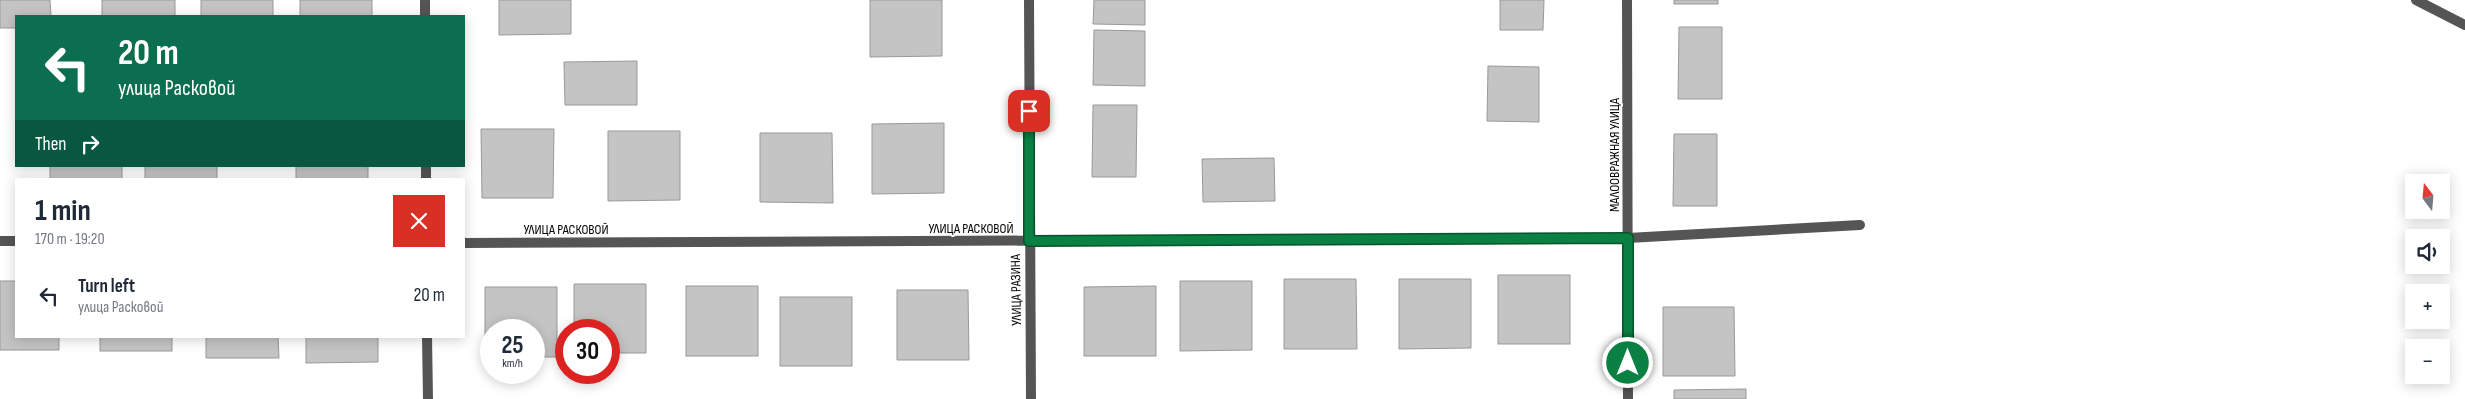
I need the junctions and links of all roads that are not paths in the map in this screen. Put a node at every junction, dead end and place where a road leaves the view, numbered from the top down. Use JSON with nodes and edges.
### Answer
{"nodes":[{"id":1,"x":425,"y":0,"type":"edge"},
{"id":2,"x":1029,"y":0,"type":"edge"},
{"id":3,"x":1627,"y":0,"type":"edge"},
{"id":4,"x":2416,"y":0,"type":"edge"},
{"id":5,"x":425,"y":15,"type":"edge"},
{"id":6,"x":2465,"y":25,"type":"edge"},
{"id":7,"x":1860,"y":225,"type":"dead end"},
{"id":8,"x":1628,"y":238,"type":"junction"},
{"id":9,"x":0,"y":241,"type":"edge"},
{"id":10,"x":15,"y":241,"type":"edge"},
{"id":11,"x":1029,"y":241,"type":"junction"},
{"id":12,"x":465,"y":244,"type":"edge"},
{"id":13,"x":428,"y":338,"type":"edge"},
{"id":14,"x":428,"y":399,"type":"edge"},
{"id":15,"x":1031,"y":399,"type":"edge"},
{"id":16,"x":1628,"y":399,"type":"edge"}],
"edges":[{"from":1,"to":5,"type":"street"},
{"from":2,"to":11,"type":"street","name":"УЛИЦА РАЗИНА"},
{"from":3,"to":8,"type":"street","name":"МАЛООВРАЖНАЯ УЛИЦА"},
{"from":4,"to":6,"type":"street"},
{"from":7,"to":8,"type":"street","name":"УЛИЦА РАСКОВОЙ"},
{"from":8,"to":11,"type":"street","name":"УЛИЦА РАСКОВОЙ"},
{"from":8,"to":16,"type":"street","name":"МАЛООВРАЖНАЯ УЛИЦА"},
{"from":9,"to":10,"type":"street"},
{"from":11,"to":12,"type":"street","name":"УЛИЦА РАСКОВОЙ"},
{"from":11,"to":15,"type":"street","name":"УЛИЦА РАЗИНА"},
{"from":13,"to":14,"type":"street"}]}
